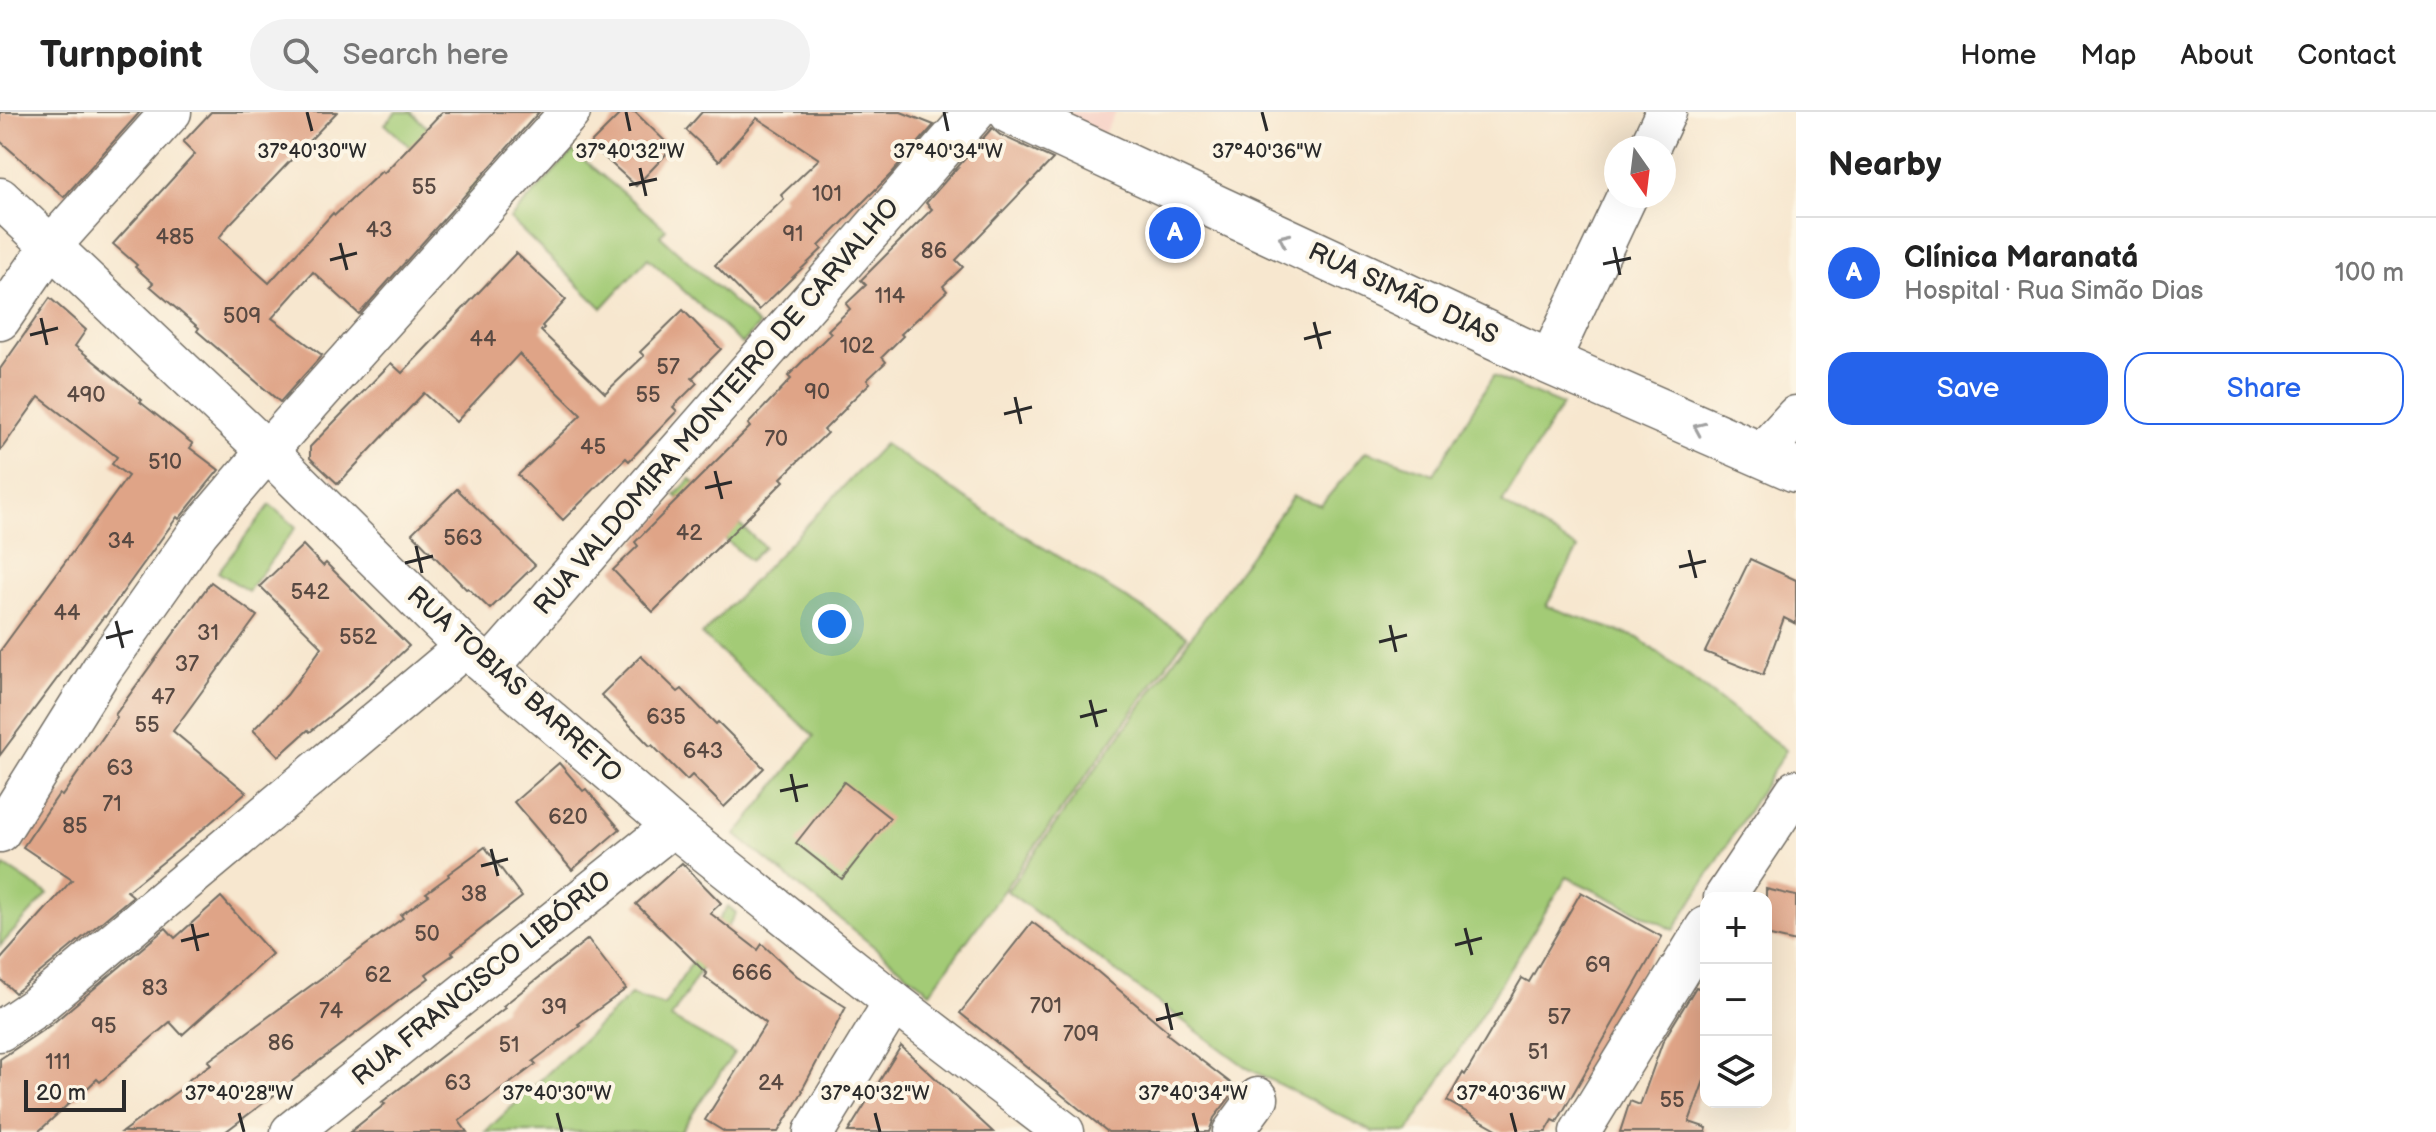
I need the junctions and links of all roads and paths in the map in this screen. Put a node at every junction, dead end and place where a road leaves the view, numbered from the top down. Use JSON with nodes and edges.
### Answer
{"nodes":[{"id":1,"x":171,"y":112,"type":"edge"},
{"id":2,"x":570,"y":112,"type":"edge"},
{"id":3,"x":975,"y":112,"type":"edge"},
{"id":4,"x":1011,"y":112,"type":"edge"},
{"id":5,"x":1666,"y":112,"type":"edge"},
{"id":6,"x":1655,"y":136,"type":"edge"},
{"id":7,"x":0,"y":198,"type":"edge"},
{"id":8,"x":1621,"y":208,"type":"edge"},
{"id":9,"x":50,"y":247,"type":"junction"},
{"id":10,"x":0,"y":320,"type":"edge"},
{"id":11,"x":1549,"y":362,"type":"junction"},
{"id":12,"x":1796,"y":416,"type":"edge"},
{"id":13,"x":267,"y":451,"type":"junction"},
{"id":14,"x":1778,"y":463,"type":"edge"},
{"id":15,"x":477,"y":657,"type":"junction"},
{"id":16,"x":1796,"y":790,"type":"edge"},
{"id":17,"x":673,"y":826,"type":"junction"},
{"id":18,"x":0,"y":832,"type":"edge"},
{"id":19,"x":1728,"y":892,"type":"edge"},
{"id":20,"x":1700,"y":937,"type":"edge"},
{"id":21,"x":894,"y":1002,"type":"junction"},
{"id":22,"x":0,"y":1031,"type":"edge"},
{"id":23,"x":1258,"y":1098,"type":"dead end"},
{"id":24,"x":291,"y":1132,"type":"edge"},
{"id":25,"x":814,"y":1132,"type":"edge"},
{"id":26,"x":1064,"y":1132,"type":"edge"},
{"id":27,"x":1233,"y":1132,"type":"edge"},
{"id":28,"x":1580,"y":1132,"type":"edge"}],
"edges":[{"from":1,"to":9,"type":"street"},
{"from":2,"to":13,"type":"street"},
{"from":3,"to":15,"type":"street","name":"RUA VALDOMIRA MONTEIRO DE CARVALHO"},
{"from":11,"to":4,"type":"street","name":"RUA SIMÃO DIAS","one_way":true},
{"from":5,"to":6,"type":"street"},
{"from":7,"to":9,"type":"street","name":"RUA TOBIAS BARRETO"},
{"from":8,"to":11,"type":"street"},
{"from":9,"to":10,"type":"street"},
{"from":9,"to":13,"type":"street","name":"RUA TOBIAS BARRETO"},
{"from":14,"to":11,"type":"street","name":"RUA SIMÃO DIAS","one_way":true},
{"from":12,"to":14,"type":"street"},
{"from":13,"to":15,"type":"street","name":"RUA TOBIAS BARRETO"},
{"from":13,"to":18,"type":"street"},
{"from":15,"to":17,"type":"street","name":"RUA TOBIAS BARRETO"},
{"from":15,"to":22,"type":"street","name":"RUA VALDOMIRA MONTEIRO DE CARVALHO"},
{"from":16,"to":19,"type":"street"},
{"from":17,"to":21,"type":"street","name":"RUA TOBIAS BARRETO"},
{"from":17,"to":24,"type":"street","name":"RUA FRANCISCO LIBÓRIO"},
{"from":20,"to":28,"type":"street"},
{"from":21,"to":25,"type":"street"},
{"from":21,"to":26,"type":"street","name":"RUA TOBIAS BARRETO"},
{"from":23,"to":27,"type":"street"}]}
